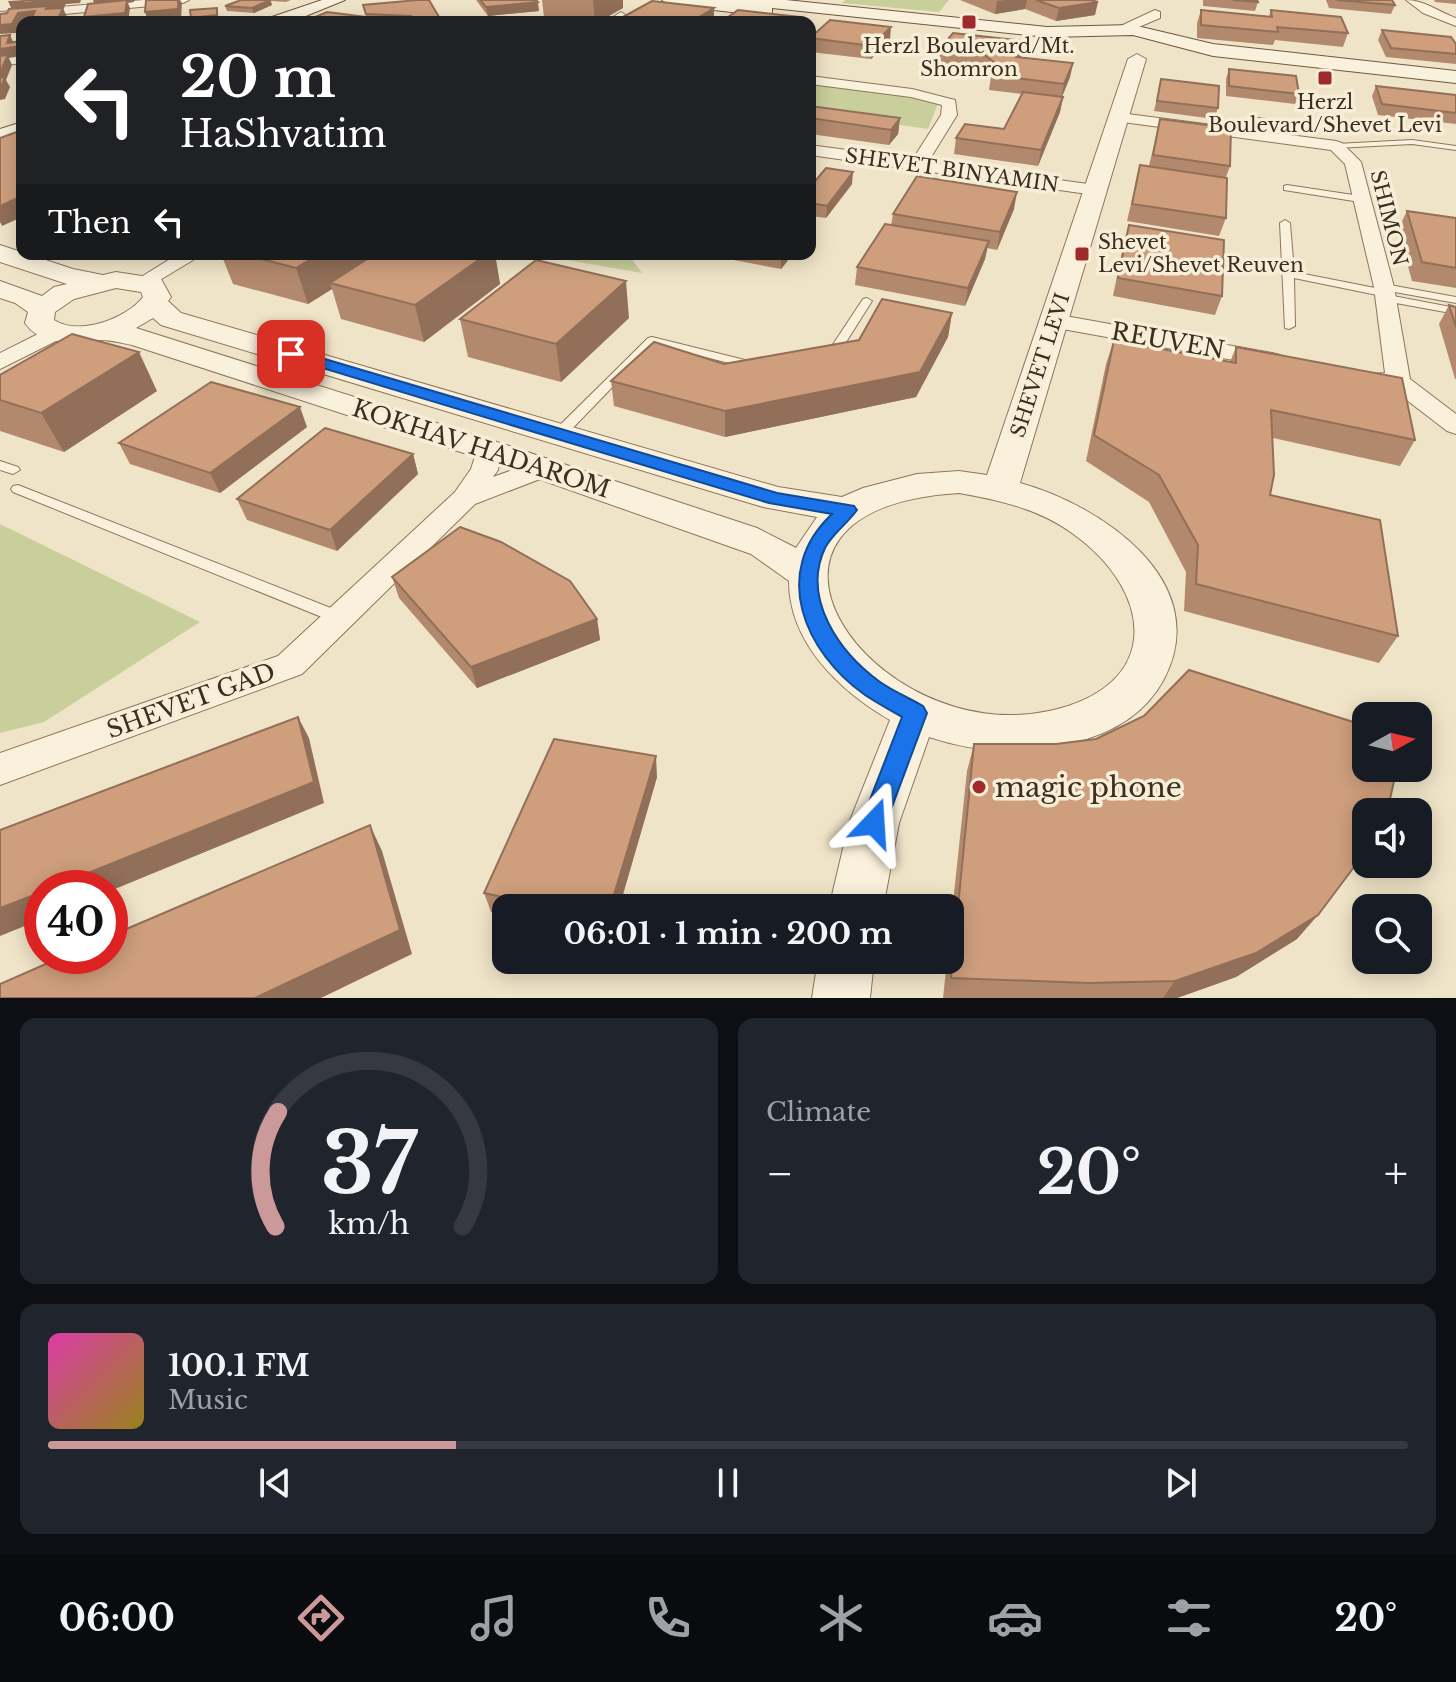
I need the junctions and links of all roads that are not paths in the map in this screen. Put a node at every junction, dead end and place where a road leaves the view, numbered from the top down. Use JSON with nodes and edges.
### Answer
{"nodes":[{"id":1,"x":183,"y":0,"type":"edge"},
{"id":2,"x":670,"y":0,"type":"edge"},
{"id":3,"x":739,"y":0,"type":"edge"},
{"id":4,"x":1412,"y":0,"type":"edge"},
{"id":5,"x":343,"y":2,"type":"edge"},
{"id":6,"x":1157,"y":8,"type":"edge"},
{"id":7,"x":0,"y":16,"type":"edge"},
{"id":8,"x":295,"y":16,"type":"edge"},
{"id":9,"x":316,"y":16,"type":"edge"},
{"id":10,"x":1456,"y":22,"type":"edge"},
{"id":11,"x":1120,"y":30,"type":"junction"},
{"id":12,"x":1159,"y":34,"type":"junction"},
{"id":13,"x":1091,"y":42,"type":"junction"},
{"id":14,"x":1184,"y":45,"type":"junction"},
{"id":15,"x":1145,"y":58,"type":"junction"},
{"id":16,"x":1456,"y":77,"type":"edge"},
{"id":17,"x":816,"y":81,"type":"edge"},
{"id":18,"x":1456,"y":85,"type":"edge"},
{"id":19,"x":1120,"y":118,"type":"junction"},
{"id":20,"x":1284,"y":123,"type":"dead end"},
{"id":21,"x":1253,"y":135,"type":"junction"},
{"id":22,"x":1336,"y":146,"type":"junction"},
{"id":23,"x":1456,"y":148,"type":"edge"},
{"id":24,"x":816,"y":151,"type":"edge"},
{"id":25,"x":917,"y":166,"type":"junction"},
{"id":26,"x":1287,"y":188,"type":"dead end"},
{"id":27,"x":1095,"y":190,"type":"junction"},
{"id":28,"x":1360,"y":199,"type":"junction"},
{"id":29,"x":1285,"y":223,"type":"dead end"},
{"id":30,"x":20,"y":260,"type":"edge"},
{"id":31,"x":186,"y":260,"type":"edge"},
{"id":32,"x":1289,"y":274,"type":"junction"},
{"id":33,"x":99,"y":282,"type":"junction"},
{"id":34,"x":0,"y":289,"type":"edge"},
{"id":35,"x":149,"y":293,"type":"junction"},
{"id":36,"x":1385,"y":293,"type":"junction"},
{"id":37,"x":1456,"y":300,"type":"edge"},
{"id":38,"x":867,"y":301,"type":"dead end"},
{"id":39,"x":1456,"y":311,"type":"edge"},
{"id":40,"x":48,"y":321,"type":"junction"},
{"id":41,"x":1054,"y":321,"type":"junction"},
{"id":42,"x":1289,"y":326,"type":"dead end"},
{"id":43,"x":100,"y":331,"type":"junction"},
{"id":44,"x":0,"y":362,"type":"edge"},
{"id":45,"x":1290,"y":363,"type":"edge"},
{"id":46,"x":820,"y":366,"type":"edge"},
{"id":47,"x":770,"y":369,"type":"edge"},
{"id":48,"x":1351,"y":374,"type":"edge"},
{"id":49,"x":1398,"y":382,"type":"junction"},
{"id":50,"x":1456,"y":426,"type":"edge"},
{"id":51,"x":561,"y":432,"type":"junction"},
{"id":52,"x":488,"y":450,"type":"junction"},
{"id":53,"x":543,"y":468,"type":"junction"},
{"id":54,"x":1001,"y":487,"type":"junction"},
{"id":55,"x":18,"y":489,"type":"dead end"},
{"id":56,"x":465,"y":498,"type":"junction"},
{"id":57,"x":848,"y":510,"type":"junction"},
{"id":58,"x":808,"y":575,"type":"junction"},
{"id":59,"x":340,"y":618,"type":"junction"},
{"id":60,"x":915,"y":713,"type":"junction"},
{"id":61,"x":0,"y":769,"type":"edge"},
{"id":62,"x":859,"y":894,"type":"edge"},
{"id":63,"x":844,"y":974,"type":"edge"},
{"id":64,"x":841,"y":998,"type":"edge"}],
"edges":[{"from":1,"to":7,"type":"street"},
{"from":2,"to":13,"type":"main road"},
{"from":3,"to":13,"type":"main road"},
{"from":4,"to":10,"type":"street"},
{"from":5,"to":8,"type":"main road"},
{"from":5,"to":9,"type":"main road"},
{"from":6,"to":11,"type":"street"},
{"from":6,"to":12,"type":"street"},
{"from":11,"to":12,"type":"main road"},
{"from":11,"to":13,"type":"main road"},
{"from":12,"to":14,"type":"main road"},
{"from":14,"to":15,"type":"main road"},
{"from":14,"to":16,"type":"main road"},
{"from":15,"to":18,"type":"main road"},
{"from":15,"to":19,"type":"street","name":"SHEVET LEVI"},
{"from":17,"to":25,"type":"street"},
{"from":19,"to":21,"type":"street"},
{"from":19,"to":27,"type":"street","name":"SHEVET LEVI"},
{"from":20,"to":21,"type":"lane"},
{"from":21,"to":22,"type":"street"},
{"from":22,"to":23,"type":"lane"},
{"from":22,"to":28,"type":"street","name":"SHIMON"},
{"from":24,"to":25,"type":"street","name":"SHEVET BINYAMIN"},
{"from":25,"to":27,"type":"street","name":"SHEVET BINYAMIN"},
{"from":26,"to":28,"type":"lane"},
{"from":27,"to":41,"type":"street","name":"SHEVET LEVI"},
{"from":28,"to":36,"type":"street","name":"SHIMON"},
{"from":29,"to":32,"type":"lane"},
{"from":30,"to":33,"type":"street"},
{"from":31,"to":35,"type":"street"},
{"from":32,"to":36,"type":"lane"},
{"from":32,"to":42,"type":"lane"},
{"from":33,"to":35,"type":"street"},
{"from":33,"to":40,"type":"street"},
{"from":34,"to":40,"type":"street"},
{"from":35,"to":43,"type":"street"},
{"from":35,"to":51,"type":"street","name":"KOKHAV HADAROM"},
{"from":36,"to":37,"type":"lane"},
{"from":36,"to":39,"type":"lane"},
{"from":36,"to":49,"type":"street","name":"SHIMON"},
{"from":38,"to":46,"type":"lane"},
{"from":40,"to":43,"type":"street"},
{"from":40,"to":44,"type":"street"},
{"from":41,"to":45,"type":"street","name":"REUVEN"},
{"from":41,"to":54,"type":"street","name":"SHEVET LEVI"},
{"from":43,"to":52,"type":"street","name":"KOKHAV HADAROM"},
{"from":47,"to":51,"type":"lane"},
{"from":48,"to":49,"type":"street"},
{"from":49,"to":50,"type":"street"},
{"from":51,"to":57,"type":"street","name":"KOKHAV HADAROM"},
{"from":52,"to":53,"type":"street","name":"KOKHAV HADAROM"},
{"from":52,"to":56,"type":"street","name":"SHEVET GAD"},
{"from":53,"to":56,"type":"street","name":"SHEVET GAD"},
{"from":53,"to":58,"type":"street","name":"KOKHAV HADAROM"},
{"from":54,"to":57,"type":"street"},
{"from":54,"to":60,"type":"street"},
{"from":55,"to":59,"type":"lane"},
{"from":56,"to":59,"type":"street","name":"SHEVET GAD"},
{"from":57,"to":58,"type":"street"},
{"from":58,"to":60,"type":"street"},
{"from":59,"to":61,"type":"street","name":"SHEVET GAD"},
{"from":60,"to":62,"type":"street"},
{"from":63,"to":64,"type":"street"}]}
